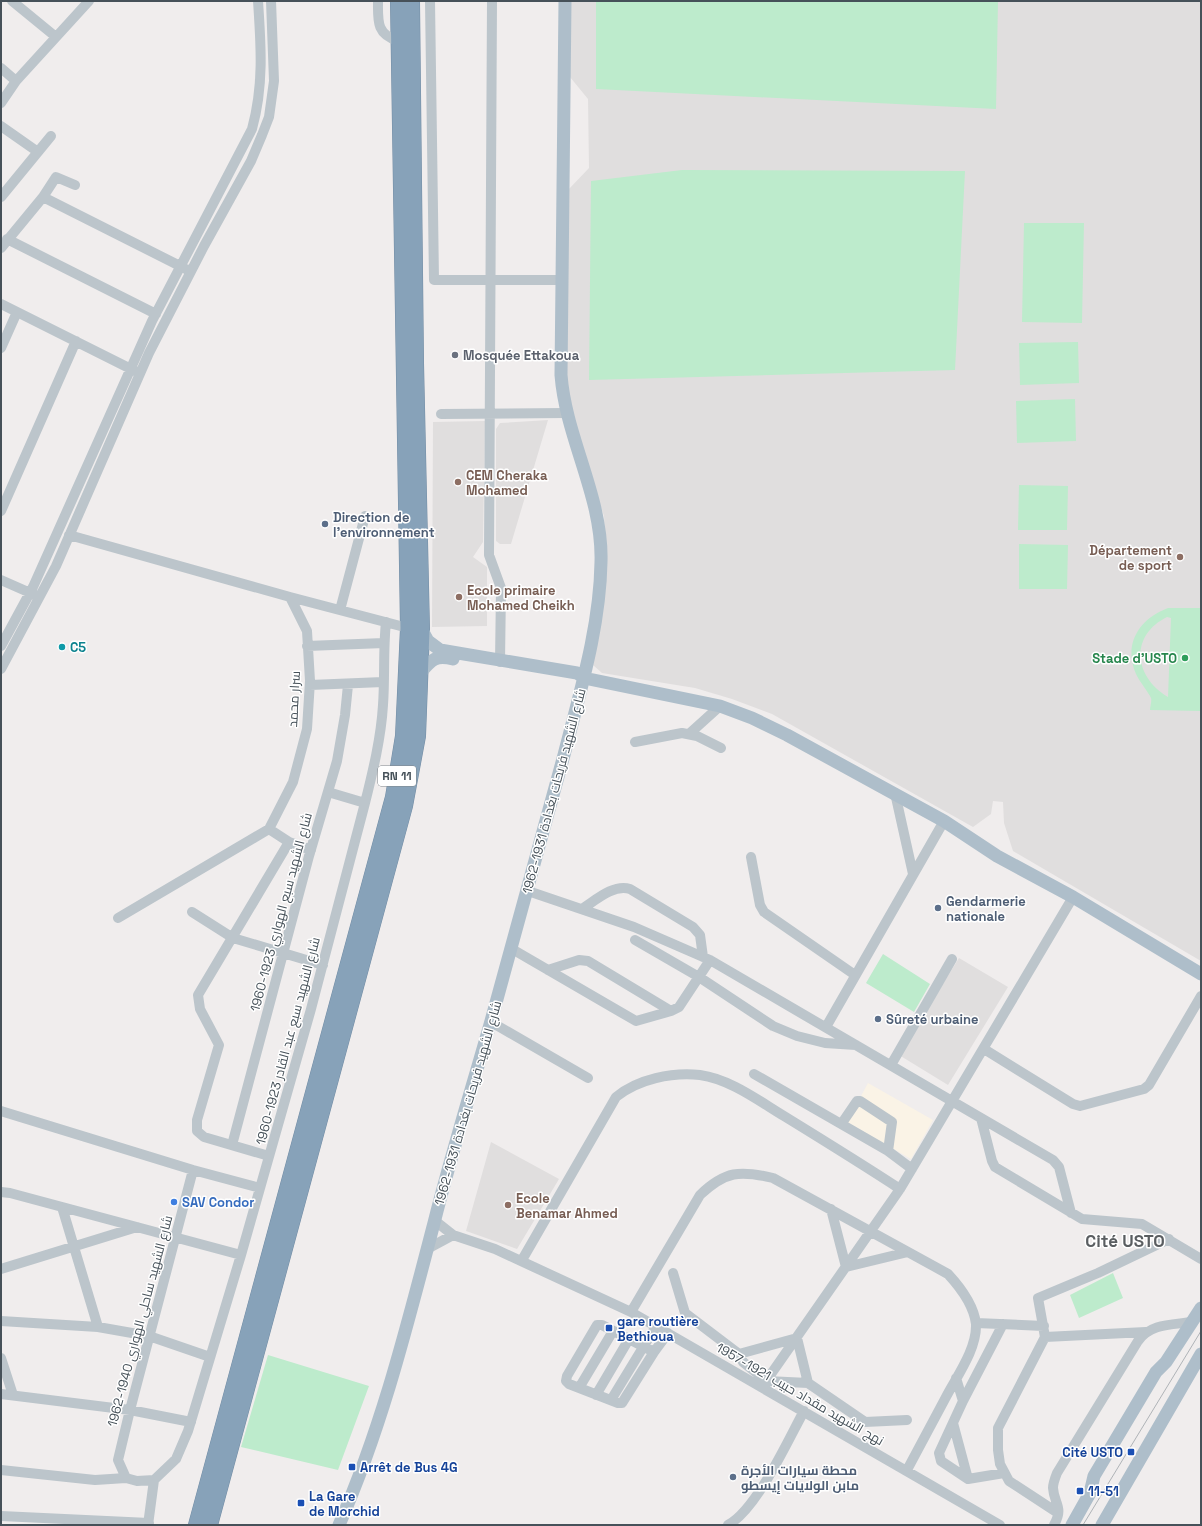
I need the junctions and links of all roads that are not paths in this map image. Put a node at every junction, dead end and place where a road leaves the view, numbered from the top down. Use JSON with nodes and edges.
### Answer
{"nodes":[{"id":1,"x":12,"y":1,"type":"edge"},
{"id":2,"x":89,"y":1,"type":"edge"},
{"id":3,"x":258,"y":1,"type":"edge"},
{"id":4,"x":271,"y":1,"type":"edge"},
{"id":5,"x":378,"y":1,"type":"edge"},
{"id":6,"x":430,"y":1,"type":"edge"},
{"id":7,"x":492,"y":1,"type":"edge"},
{"id":8,"x":565,"y":1,"type":"edge"},
{"id":9,"x":409,"y":2,"type":"edge"},
{"id":10,"x":56,"y":37,"type":"junction"},
{"id":11,"x":398,"y":41,"type":"junction"},
{"id":12,"x":1,"y":68,"type":"edge"},
{"id":13,"x":16,"y":81,"type":"junction"},
{"id":14,"x":1,"y":103,"type":"edge"},
{"id":15,"x":1,"y":126,"type":"edge"},
{"id":16,"x":51,"y":136,"type":"dead end"},
{"id":17,"x":38,"y":152,"type":"junction"},
{"id":18,"x":75,"y":185,"type":"dead end"},
{"id":19,"x":1,"y":197,"type":"edge"},
{"id":20,"x":43,"y":197,"type":"junction"},
{"id":21,"x":8,"y":239,"type":"junction"},
{"id":22,"x":1,"y":248,"type":"edge"},
{"id":23,"x":181,"y":266,"type":"junction"},
{"id":24,"x":191,"y":271,"type":"junction"},
{"id":25,"x":490,"y":279,"type":"junction"},
{"id":26,"x":562,"y":280,"type":"junction"},
{"id":27,"x":1,"y":304,"type":"edge"},
{"id":28,"x":17,"y":312,"type":"junction"},
{"id":29,"x":156,"y":314,"type":"junction"},
{"id":30,"x":76,"y":341,"type":"junction"},
{"id":31,"x":1,"y":348,"type":"edge"},
{"id":32,"x":130,"y":368,"type":"junction"},
{"id":33,"x":140,"y":373,"type":"junction"},
{"id":34,"x":566,"y":413,"type":"junction"},
{"id":35,"x":441,"y":414,"type":"dead end"},
{"id":36,"x":490,"y":414,"type":"junction"},
{"id":37,"x":1,"y":510,"type":"edge"},
{"id":38,"x":365,"y":516,"type":"dead end"},
{"id":39,"x":70,"y":535,"type":"junction"},
{"id":40,"x":1,"y":580,"type":"edge"},
{"id":41,"x":30,"y":592,"type":"junction"},
{"id":42,"x":40,"y":597,"type":"junction"},
{"id":43,"x":290,"y":597,"type":"junction"},
{"id":44,"x":340,"y":610,"type":"junction"},
{"id":45,"x":386,"y":622,"type":"junction"},
{"id":46,"x":415,"y":629,"type":"junction"},
{"id":47,"x":384,"y":643,"type":"junction"},
{"id":48,"x":1,"y":646,"type":"edge"},
{"id":49,"x":307,"y":646,"type":"junction"},
{"id":50,"x":500,"y":665,"type":"junction"},
{"id":51,"x":1,"y":669,"type":"edge"},
{"id":52,"x":421,"y":672,"type":"junction"},
{"id":53,"x":584,"y":678,"type":"junction"},
{"id":54,"x":383,"y":682,"type":"junction"},
{"id":55,"x":310,"y":685,"type":"junction"},
{"id":56,"x":348,"y":685,"type":"junction"},
{"id":57,"x":720,"y":706,"type":"junction"},
{"id":58,"x":689,"y":734,"type":"junction"},
{"id":59,"x":635,"y":742,"type":"dead end"},
{"id":60,"x":721,"y":748,"type":"dead end"},
{"id":61,"x":328,"y":792,"type":"junction"},
{"id":62,"x":895,"y":793,"type":"junction"},
{"id":63,"x":365,"y":803,"type":"junction"},
{"id":64,"x":944,"y":821,"type":"junction"},
{"id":65,"x":269,"y":829,"type":"junction"},
{"id":66,"x":289,"y":842,"type":"junction"},
{"id":67,"x":311,"y":850,"type":"junction"},
{"id":68,"x":751,"y":857,"type":"dead end"},
{"id":69,"x":913,"y":874,"type":"junction"},
{"id":70,"x":528,"y":891,"type":"junction"},
{"id":71,"x":1073,"y":898,"type":"junction"},
{"id":72,"x":582,"y":909,"type":"junction"},
{"id":73,"x":192,"y":912,"type":"dead end"},
{"id":74,"x":118,"y":918,"type":"dead end"},
{"id":75,"x":233,"y":938,"type":"junction"},
{"id":76,"x":635,"y":940,"type":"dead end"},
{"id":77,"x":512,"y":949,"type":"junction"},
{"id":78,"x":283,"y":954,"type":"junction"},
{"id":79,"x":707,"y":958,"type":"junction"},
{"id":80,"x":952,"y":959,"type":"dead end"},
{"id":81,"x":323,"y":965,"type":"junction"},
{"id":82,"x":548,"y":970,"type":"junction"},
{"id":83,"x":1201,"y":974,"type":"edge"},
{"id":84,"x":855,"y":975,"type":"junction"},
{"id":85,"x":699,"y":977,"type":"junction"},
{"id":86,"x":1201,"y":996,"type":"edge"},
{"id":87,"x":672,"y":1011,"type":"junction"},
{"id":88,"x":491,"y":1022,"type":"junction"},
{"id":89,"x":826,"y":1027,"type":"junction"},
{"id":90,"x":858,"y":1045,"type":"junction"},
{"id":91,"x":984,"y":1049,"type":"junction"},
{"id":92,"x":891,"y":1065,"type":"junction"},
{"id":93,"x":754,"y":1074,"type":"dead end"},
{"id":94,"x":588,"y":1078,"type":"dead end"},
{"id":95,"x":953,"y":1101,"type":"junction"},
{"id":96,"x":1,"y":1112,"type":"edge"},
{"id":97,"x":981,"y":1118,"type":"junction"},
{"id":98,"x":842,"y":1123,"type":"junction"},
{"id":99,"x":232,"y":1145,"type":"junction"},
{"id":100,"x":888,"y":1151,"type":"junction"},
{"id":101,"x":269,"y":1156,"type":"junction"},
{"id":102,"x":912,"y":1169,"type":"junction"},
{"id":103,"x":193,"y":1170,"type":"junction"},
{"id":104,"x":260,"y":1188,"type":"junction"},
{"id":105,"x":900,"y":1189,"type":"junction"},
{"id":106,"x":1,"y":1192,"type":"edge"},
{"id":107,"x":62,"y":1207,"type":"junction"},
{"id":108,"x":831,"y":1209,"type":"junction"},
{"id":109,"x":1071,"y":1213,"type":"junction"},
{"id":110,"x":434,"y":1220,"type":"junction"},
{"id":111,"x":137,"y":1227,"type":"junction"},
{"id":112,"x":871,"y":1231,"type":"junction"},
{"id":113,"x":453,"y":1235,"type":"junction"},
{"id":114,"x":175,"y":1238,"type":"junction"},
{"id":115,"x":1169,"y":1239,"type":"junction"},
{"id":116,"x":73,"y":1247,"type":"junction"},
{"id":117,"x":427,"y":1249,"type":"junction"},
{"id":118,"x":908,"y":1252,"type":"junction"},
{"id":119,"x":241,"y":1256,"type":"junction"},
{"id":120,"x":1201,"y":1259,"type":"edge"},
{"id":121,"x":522,"y":1260,"type":"junction"},
{"id":122,"x":846,"y":1266,"type":"junction"},
{"id":123,"x":1,"y":1269,"type":"edge"},
{"id":124,"x":674,"y":1273,"type":"dead end"},
{"id":125,"x":1201,"y":1308,"type":"edge"},
{"id":126,"x":631,"y":1312,"type":"junction"},
{"id":127,"x":1,"y":1321,"type":"edge"},
{"id":128,"x":1192,"y":1322,"type":"junction"},
{"id":129,"x":976,"y":1323,"type":"junction"},
{"id":130,"x":1003,"y":1324,"type":"junction"},
{"id":131,"x":656,"y":1326,"type":"junction"},
{"id":132,"x":1044,"y":1326,"type":"junction"},
{"id":133,"x":98,"y":1327,"type":"junction"},
{"id":134,"x":613,"y":1331,"type":"junction"},
{"id":135,"x":1146,"y":1332,"type":"junction"},
{"id":136,"x":668,"y":1333,"type":"junction"},
{"id":137,"x":149,"y":1336,"type":"junction"},
{"id":138,"x":1045,"y":1337,"type":"junction"},
{"id":139,"x":797,"y":1338,"type":"junction"},
{"id":140,"x":629,"y":1339,"type":"junction"},
{"id":141,"x":642,"y":1346,"type":"junction"},
{"id":142,"x":654,"y":1352,"type":"junction"},
{"id":143,"x":739,"y":1354,"type":"junction"},
{"id":144,"x":1201,"y":1354,"type":"edge"},
{"id":145,"x":210,"y":1357,"type":"junction"},
{"id":146,"x":1,"y":1358,"type":"edge"},
{"id":147,"x":956,"y":1378,"type":"junction"},
{"id":148,"x":808,"y":1383,"type":"junction"},
{"id":149,"x":764,"y":1384,"type":"junction"},
{"id":150,"x":579,"y":1388,"type":"junction"},
{"id":151,"x":1,"y":1394,"type":"edge"},
{"id":152,"x":13,"y":1395,"type":"junction"},
{"id":153,"x":596,"y":1395,"type":"junction"},
{"id":154,"x":611,"y":1400,"type":"junction"},
{"id":155,"x":963,"y":1401,"type":"junction"},
{"id":156,"x":130,"y":1410,"type":"junction"},
{"id":157,"x":804,"y":1411,"type":"junction"},
{"id":158,"x":907,"y":1420,"type":"dead end"},
{"id":159,"x":191,"y":1422,"type":"junction"},
{"id":160,"x":953,"y":1423,"type":"junction"},
{"id":161,"x":1,"y":1470,"type":"edge"},
{"id":162,"x":907,"y":1470,"type":"junction"},
{"id":163,"x":1004,"y":1473,"type":"junction"},
{"id":164,"x":126,"y":1478,"type":"junction"},
{"id":165,"x":968,"y":1479,"type":"junction"},
{"id":166,"x":154,"y":1480,"type":"junction"},
{"id":167,"x":1058,"y":1513,"type":"junction"},
{"id":168,"x":1,"y":1516,"type":"edge"},
{"id":169,"x":36,"y":1517,"type":"junction"},
{"id":170,"x":148,"y":1524,"type":"edge"},
{"id":171,"x":50,"y":1525,"type":"edge"},
{"id":172,"x":196,"y":1525,"type":"edge"},
{"id":173,"x":210,"y":1525,"type":"edge"},
{"id":174,"x":338,"y":1525,"type":"edge"},
{"id":175,"x":728,"y":1525,"type":"edge"},
{"id":176,"x":1000,"y":1525,"type":"edge"},
{"id":177,"x":1054,"y":1525,"type":"edge"},
{"id":178,"x":1072,"y":1525,"type":"edge"},
{"id":179,"x":1102,"y":1525,"type":"edge"}],
"edges":[{"from":1,"to":10,"type":"street"},
{"from":2,"to":10,"type":"street"},
{"from":3,"to":23,"type":"street"},
{"from":4,"to":24,"type":"street"},
{"from":5,"to":11,"type":"street"},
{"from":6,"to":25,"type":"street"},
{"from":7,"to":25,"type":"street"},
{"from":8,"to":26,"type":"main road","name":"شارع الشهيد فريحات بغدادة 1931-1962"},
{"from":9,"to":11,"type":"highway","number":"RN 11"},
{"from":9,"to":46,"type":"highway","number":"RN 11"},
{"from":10,"to":13,"type":"street"},
{"from":11,"to":46,"type":"highway","number":"RN 11"},
{"from":12,"to":13,"type":"street"},
{"from":13,"to":14,"type":"street"},
{"from":15,"to":17,"type":"street"},
{"from":16,"to":17,"type":"street"},
{"from":17,"to":19,"type":"street"},
{"from":18,"to":20,"type":"street"},
{"from":20,"to":21,"type":"street"},
{"from":20,"to":23,"type":"street"},
{"from":21,"to":22,"type":"street"},
{"from":21,"to":29,"type":"street"},
{"from":23,"to":24,"type":"street"},
{"from":23,"to":29,"type":"street"},
{"from":24,"to":33,"type":"street"},
{"from":25,"to":26,"type":"street"},
{"from":25,"to":36,"type":"street"},
{"from":26,"to":34,"type":"main road","name":"شارع الشهيد فريحات بغدادة 1931-1962"},
{"from":27,"to":28,"type":"street"},
{"from":28,"to":30,"type":"street"},
{"from":28,"to":31,"type":"street"},
{"from":29,"to":32,"type":"street"},
{"from":30,"to":32,"type":"street"},
{"from":30,"to":37,"type":"street"},
{"from":32,"to":33,"type":"street"},
{"from":32,"to":41,"type":"street"},
{"from":33,"to":39,"type":"street"},
{"from":34,"to":36,"type":"street"},
{"from":34,"to":53,"type":"main road","name":"شارع الشهيد فريحات بغدادة 1931-1962"},
{"from":35,"to":36,"type":"street"},
{"from":36,"to":50,"type":"street"},
{"from":38,"to":44,"type":"street"},
{"from":39,"to":42,"type":"street"},
{"from":39,"to":43,"type":"street"},
{"from":40,"to":41,"type":"street"},
{"from":41,"to":42,"type":"street"},
{"from":41,"to":48,"type":"street"},
{"from":42,"to":51,"type":"street"},
{"from":43,"to":44,"type":"street"},
{"from":43,"to":49,"type":"street","name":"سرار محمد"},
{"from":44,"to":45,"type":"street"},
{"from":45,"to":46,"type":"street"},
{"from":45,"to":47,"type":"street","name":"شارع الشهيد سبع عبد القادر 1923-1960"},
{"from":46,"to":50,"type":"main road"},
{"from":46,"to":52,"type":"highway","number":"RN 11"},
{"from":46,"to":172,"type":"highway","number":"RN 11"},
{"from":47,"to":49,"type":"street"},
{"from":47,"to":54,"type":"street","name":"شارع الشهيد سبع عبد القادر 1923-1960"},
{"from":49,"to":55,"type":"street","name":"سرار محمد"},
{"from":50,"to":52,"type":"main road"},
{"from":50,"to":53,"type":"main road"},
{"from":52,"to":173,"type":"highway","number":"RN 11"},
{"from":53,"to":57,"type":"main road"},
{"from":53,"to":70,"type":"main road","name":"شارع الشهيد فريحات بغدادة 1931-1962"},
{"from":54,"to":56,"type":"street"},
{"from":54,"to":63,"type":"street","name":"شارع الشهيد سبع عبد القادر 1923-1960"},
{"from":55,"to":56,"type":"street"},
{"from":55,"to":65,"type":"street","name":"سرار محمد"},
{"from":56,"to":61,"type":"street","name":"شارع الشهيد سبع الهواري 1923-1960"},
{"from":57,"to":58,"type":"street"},
{"from":57,"to":62,"type":"main road"},
{"from":58,"to":59,"type":"street"},
{"from":58,"to":60,"type":"street"},
{"from":61,"to":63,"type":"street"},
{"from":61,"to":67,"type":"street","name":"شارع الشهيد سبع الهواري 1923-1960"},
{"from":62,"to":64,"type":"main road"},
{"from":62,"to":69,"type":"street"},
{"from":63,"to":81,"type":"street","name":"شارع الشهيد سبع عبد القادر 1923-1960"},
{"from":64,"to":69,"type":"street"},
{"from":64,"to":71,"type":"main road"},
{"from":65,"to":66,"type":"street"},
{"from":65,"to":74,"type":"street"},
{"from":66,"to":67,"type":"street"},
{"from":66,"to":75,"type":"street"},
{"from":67,"to":78,"type":"street","name":"شارع الشهيد سبع الهواري 1923-1960"},
{"from":68,"to":84,"type":"street"},
{"from":69,"to":84,"type":"street"},
{"from":70,"to":72,"type":"street"},
{"from":70,"to":77,"type":"main road","name":"شارع الشهيد فريحات بغدادة 1931-1962"},
{"from":71,"to":83,"type":"main road"},
{"from":71,"to":91,"type":"street"},
{"from":72,"to":79,"type":"street"},
{"from":72,"to":79,"type":"street"},
{"from":73,"to":75,"type":"street"},
{"from":75,"to":78,"type":"street"},
{"from":75,"to":99,"type":"street"},
{"from":76,"to":85,"type":"street"},
{"from":77,"to":82,"type":"street"},
{"from":77,"to":88,"type":"main road","name":"شارع الشهيد فريحات بغدادة 1931-1962"},
{"from":78,"to":81,"type":"street"},
{"from":78,"to":99,"type":"street","name":"شارع الشهيد سبع الهواري 1923-1960"},
{"from":79,"to":85,"type":"street"},
{"from":79,"to":89,"type":"street"},
{"from":80,"to":92,"type":"street"},
{"from":81,"to":101,"type":"street","name":"شارع الشهيد سبع عبد القادر 1923-1960"},
{"from":82,"to":87,"type":"street"},
{"from":82,"to":87,"type":"street"},
{"from":84,"to":89,"type":"street"},
{"from":85,"to":87,"type":"street"},
{"from":85,"to":90,"type":"street"},
{"from":86,"to":91,"type":"street"},
{"from":88,"to":94,"type":"street"},
{"from":88,"to":110,"type":"main road","name":"شارع الشهيد فريحات بغدادة 1931-1962"},
{"from":89,"to":90,"type":"street"},
{"from":90,"to":92,"type":"street"},
{"from":91,"to":95,"type":"street"},
{"from":92,"to":95,"type":"street"},
{"from":93,"to":98,"type":"street"},
{"from":95,"to":97,"type":"street"},
{"from":95,"to":102,"type":"street"},
{"from":96,"to":103,"type":"street"},
{"from":97,"to":109,"type":"street"},
{"from":97,"to":109,"type":"street"},
{"from":98,"to":100,"type":"street"},
{"from":98,"to":100,"type":"street"},
{"from":99,"to":101,"type":"street"},
{"from":100,"to":102,"type":"street"},
{"from":101,"to":104,"type":"street","name":"شارع الشهيد سبع عبد القادر 1923-1960"},
{"from":102,"to":105,"type":"street"},
{"from":103,"to":104,"type":"street"},
{"from":103,"to":114,"type":"street","name":"شارع الشهيد ساحلي الهواري 1940-1962"},
{"from":104,"to":119,"type":"street","name":"شارع الشهيد سبع عبد القادر 1923-1960"},
{"from":105,"to":112,"type":"street"},
{"from":105,"to":121,"type":"street"},
{"from":106,"to":107,"type":"street"},
{"from":107,"to":111,"type":"street"},
{"from":107,"to":116,"type":"street"},
{"from":108,"to":112,"type":"street"},
{"from":108,"to":122,"type":"street"},
{"from":108,"to":126,"type":"street"},
{"from":109,"to":115,"type":"street"},
{"from":110,"to":113,"type":"street"},
{"from":110,"to":117,"type":"main road","name":"شارع الشهيد فريحات بغدادة 1931-1962"},
{"from":111,"to":114,"type":"street"},
{"from":111,"to":116,"type":"street"},
{"from":112,"to":118,"type":"street"},
{"from":112,"to":122,"type":"street"},
{"from":113,"to":117,"type":"street"},
{"from":113,"to":121,"type":"street","name":"نهج الشهيد مقداد حبيب 1921-1957"},
{"from":114,"to":119,"type":"street"},
{"from":114,"to":137,"type":"street","name":"شارع الشهيد ساحلي الهواري 1940-1962"},
{"from":115,"to":120,"type":"street"},
{"from":115,"to":132,"type":"street"},
{"from":116,"to":123,"type":"street"},
{"from":116,"to":133,"type":"street"},
{"from":117,"to":174,"type":"main road","name":"شارع الشهيد فريحات بغدادة 1931-1962"},
{"from":118,"to":122,"type":"street"},
{"from":118,"to":129,"type":"street"},
{"from":119,"to":145,"type":"street","name":"شارع الشهيد سبع عبد القادر 1923-1960"},
{"from":121,"to":126,"type":"street","name":"نهج الشهيد مقداد حبيب 1921-1957"},
{"from":122,"to":139,"type":"street"},
{"from":124,"to":143,"type":"street"},
{"from":125,"to":128,"type":"main road"},
{"from":126,"to":131,"type":"street","name":"نهج الشهيد مقداد حبيب 1921-1957"},
{"from":127,"to":133,"type":"street"},
{"from":128,"to":135,"type":"street"},
{"from":128,"to":178,"type":"main road"},
{"from":129,"to":130,"type":"street"},
{"from":129,"to":147,"type":"street"},
{"from":130,"to":132,"type":"street"},
{"from":130,"to":155,"type":"street"},
{"from":131,"to":136,"type":"street","name":"نهج الشهيد مقداد حبيب 1921-1957"},
{"from":131,"to":141,"type":"street"},
{"from":132,"to":138,"type":"street"},
{"from":133,"to":137,"type":"street"},
{"from":134,"to":140,"type":"street"},
{"from":134,"to":150,"type":"street"},
{"from":134,"to":150,"type":"street"},
{"from":135,"to":138,"type":"street"},
{"from":135,"to":167,"type":"street"},
{"from":136,"to":142,"type":"street"},
{"from":136,"to":149,"type":"street","name":"نهج الشهيد مقداد حبيب 1921-1957"},
{"from":137,"to":145,"type":"street"},
{"from":137,"to":156,"type":"street","name":"شارع الشهيد ساحلي الهواري 1940-1962"},
{"from":138,"to":163,"type":"street"},
{"from":139,"to":143,"type":"street"},
{"from":139,"to":148,"type":"street"},
{"from":139,"to":149,"type":"street"},
{"from":140,"to":141,"type":"street"},
{"from":140,"to":153,"type":"street"},
{"from":141,"to":142,"type":"street"},
{"from":141,"to":154,"type":"street"},
{"from":142,"to":154,"type":"street"},
{"from":143,"to":149,"type":"street"},
{"from":144,"to":179,"type":"main road"},
{"from":145,"to":159,"type":"street","name":"شارع الشهيد سبع عبد القادر 1923-1960"},
{"from":146,"to":152,"type":"street"},
{"from":147,"to":155,"type":"street"},
{"from":147,"to":162,"type":"street"},
{"from":148,"to":149,"type":"street"},
{"from":148,"to":158,"type":"street"},
{"from":149,"to":157,"type":"street","name":"نهج الشهيد مقداد حبيب 1921-1957"},
{"from":150,"to":153,"type":"street"},
{"from":151,"to":152,"type":"street"},
{"from":152,"to":156,"type":"street"},
{"from":153,"to":154,"type":"street"},
{"from":155,"to":160,"type":"street"},
{"from":156,"to":159,"type":"street"},
{"from":156,"to":164,"type":"street","name":"شارع الشهيد ساحلي الهواري 1940-1962"},
{"from":157,"to":162,"type":"street","name":"نهج الشهيد مقداد حبيب 1921-1957"},
{"from":157,"to":175,"type":"street"},
{"from":159,"to":166,"type":"street","name":"شارع الشهيد سبع عبد القادر 1923-1960"},
{"from":160,"to":165,"type":"street"},
{"from":160,"to":165,"type":"street"},
{"from":161,"to":164,"type":"street"},
{"from":162,"to":176,"type":"street","name":"نهج الشهيد مقداد حبيب 1921-1957"},
{"from":163,"to":165,"type":"street"},
{"from":163,"to":167,"type":"street"},
{"from":164,"to":166,"type":"street"},
{"from":166,"to":170,"type":"street"},
{"from":167,"to":177,"type":"street"},
{"from":168,"to":169,"type":"street"},
{"from":169,"to":170,"type":"street"},
{"from":169,"to":171,"type":"street"}]}
